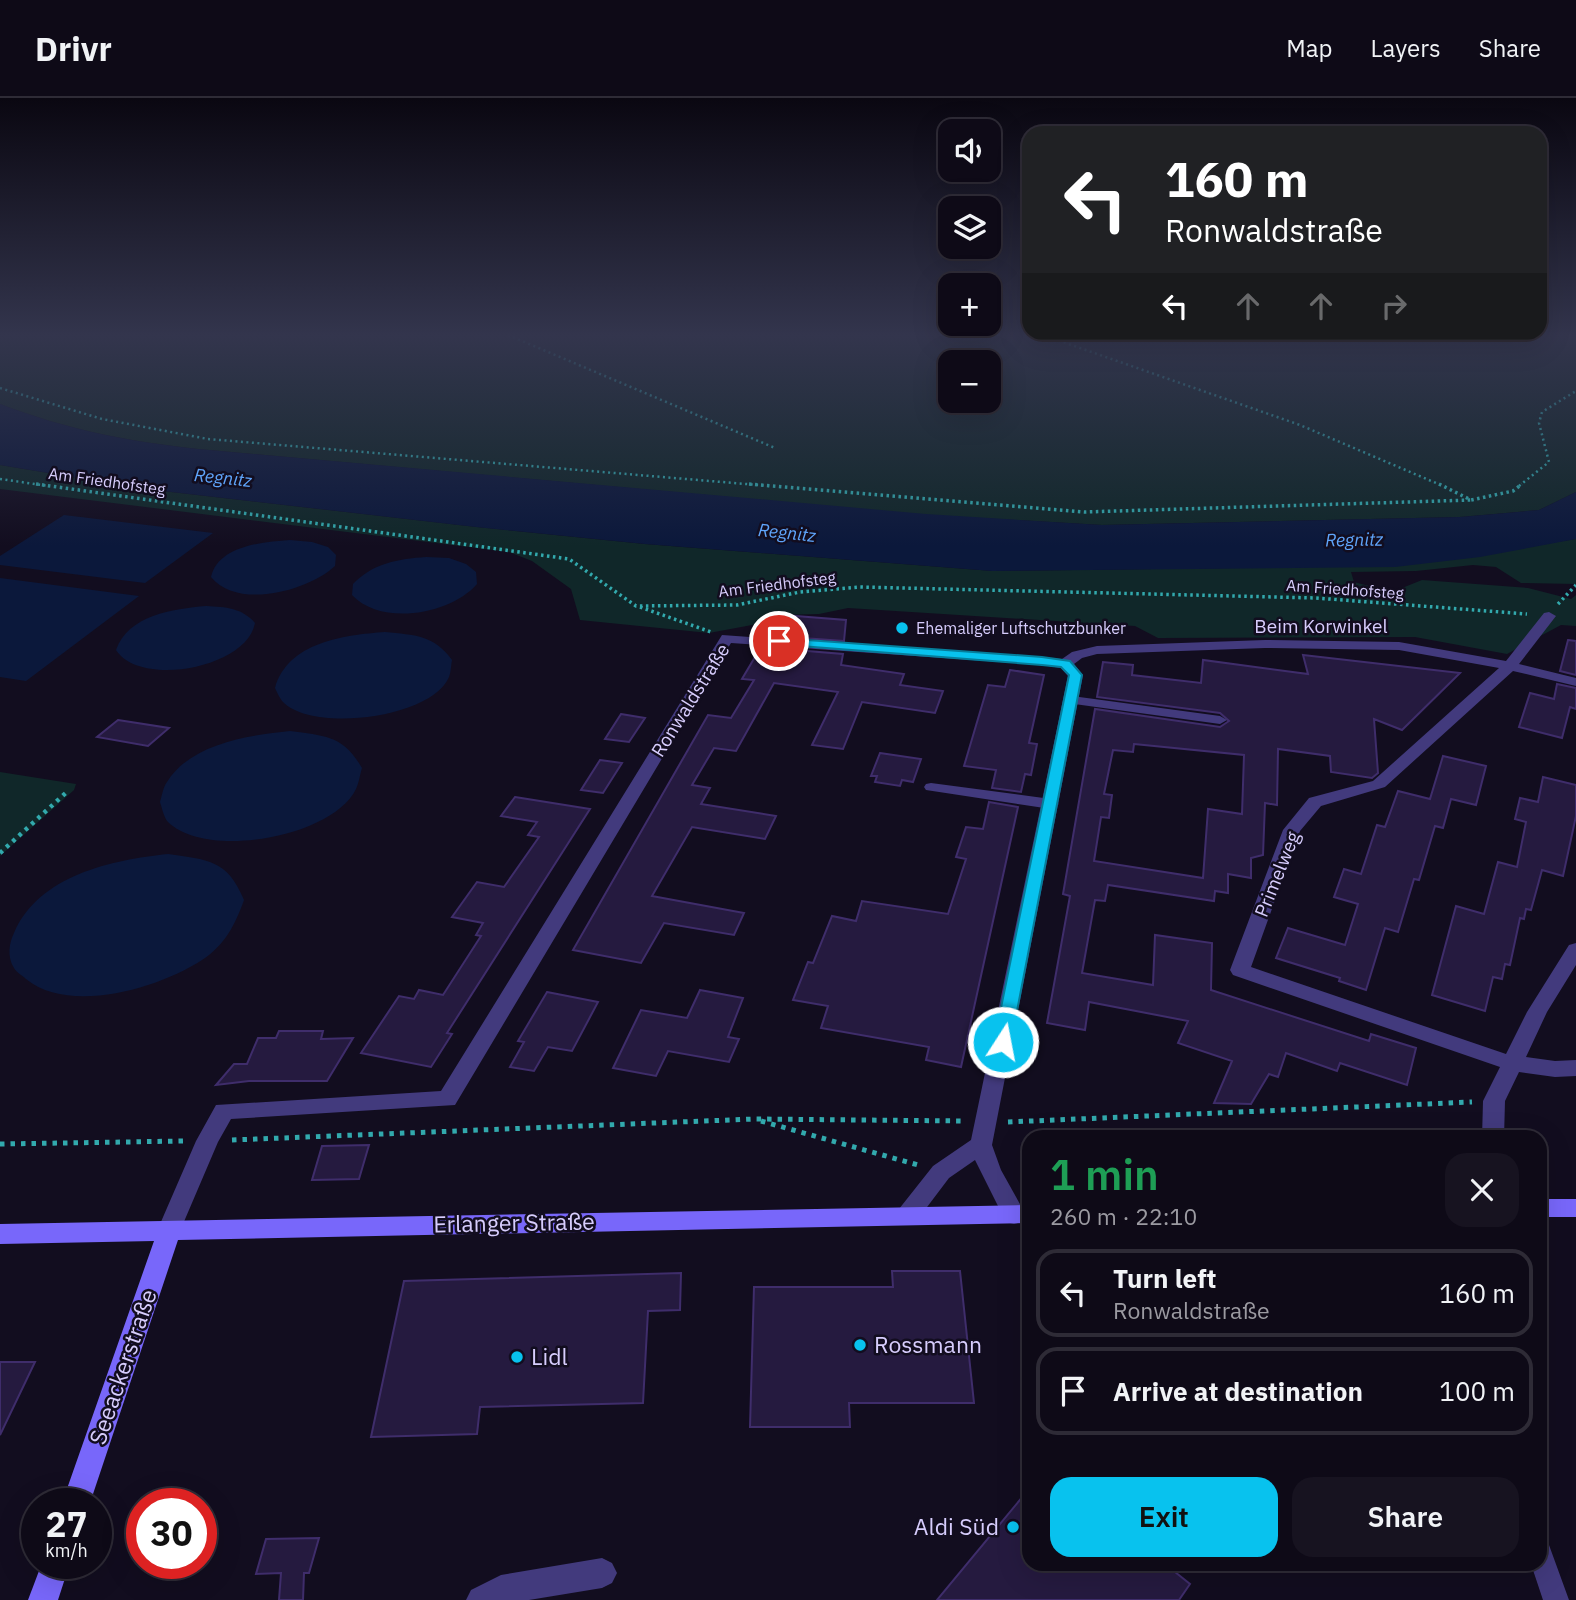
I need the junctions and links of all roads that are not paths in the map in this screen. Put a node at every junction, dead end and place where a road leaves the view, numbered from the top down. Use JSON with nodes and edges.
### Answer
{"nodes":[{"id":1,"x":1549,"y":616,"type":"road end"},
{"id":2,"x":1065,"y":664,"type":"junction"},
{"id":3,"x":1510,"y":666,"type":"junction"},
{"id":4,"x":1576,"y":682,"type":"edge"},
{"id":5,"x":1072,"y":700,"type":"junction"},
{"id":6,"x":1220,"y":720,"type":"dead end"},
{"id":7,"x":932,"y":787,"type":"dead end"},
{"id":8,"x":1051,"y":804,"type":"junction"},
{"id":9,"x":1576,"y":949,"type":"edge"},
{"id":10,"x":1511,"y":1063,"type":"junction"},
{"id":11,"x":1576,"y":1068,"type":"edge"},
{"id":12,"x":1493,"y":1130,"type":"edge"},
{"id":13,"x":981,"y":1146,"type":"junction"},
{"id":14,"x":1547,"y":1208,"type":"edge"},
{"id":15,"x":1576,"y":1208,"type":"edge"},
{"id":16,"x":1021,"y":1214,"type":"edge"},
{"id":17,"x":907,"y":1216,"type":"junction"},
{"id":18,"x":169,"y":1231,"type":"junction"},
{"id":19,"x":0,"y":1234,"type":"edge"},
{"id":20,"x":81,"y":1488,"type":"edge"},
{"id":21,"x":1546,"y":1571,"type":"edge"},
{"id":22,"x":602,"y":1573,"type":"dead end"},
{"id":23,"x":50,"y":1579,"type":"edge"},
{"id":24,"x":43,"y":1600,"type":"edge"},
{"id":25,"x":481,"y":1600,"type":"edge"},
{"id":26,"x":1556,"y":1600,"type":"edge"}],
"edges":[{"from":1,"to":3,"type":"street","name":"Primelweg"},
{"from":2,"to":3,"type":"street","name":"Beim Korwinkel"},
{"from":2,"to":5,"type":"street"},
{"from":2,"to":18,"type":"street","name":"Ronwaldstraße"},
{"from":3,"to":4,"type":"street","name":"Beim Korwinkel"},
{"from":3,"to":10,"type":"street","name":"Primelweg"},
{"from":5,"to":6,"type":"lane"},
{"from":5,"to":8,"type":"street"},
{"from":7,"to":8,"type":"lane"},
{"from":8,"to":13,"type":"street"},
{"from":9,"to":10,"type":"street"},
{"from":10,"to":11,"type":"street"},
{"from":10,"to":12,"type":"street"},
{"from":13,"to":16,"type":"street"},
{"from":13,"to":17,"type":"street"},
{"from":14,"to":15,"type":"main road"},
{"from":16,"to":17,"type":"main road","name":"Erlanger Straße"},
{"from":17,"to":18,"type":"main road","name":"Erlanger Straße"},
{"from":18,"to":19,"type":"main road","name":"Erlanger Straße"},
{"from":18,"to":20,"type":"main road","name":"Seeackerstraße"},
{"from":21,"to":26,"type":"lane"},
{"from":22,"to":25,"type":"street"},
{"from":23,"to":24,"type":"main road"}]}
